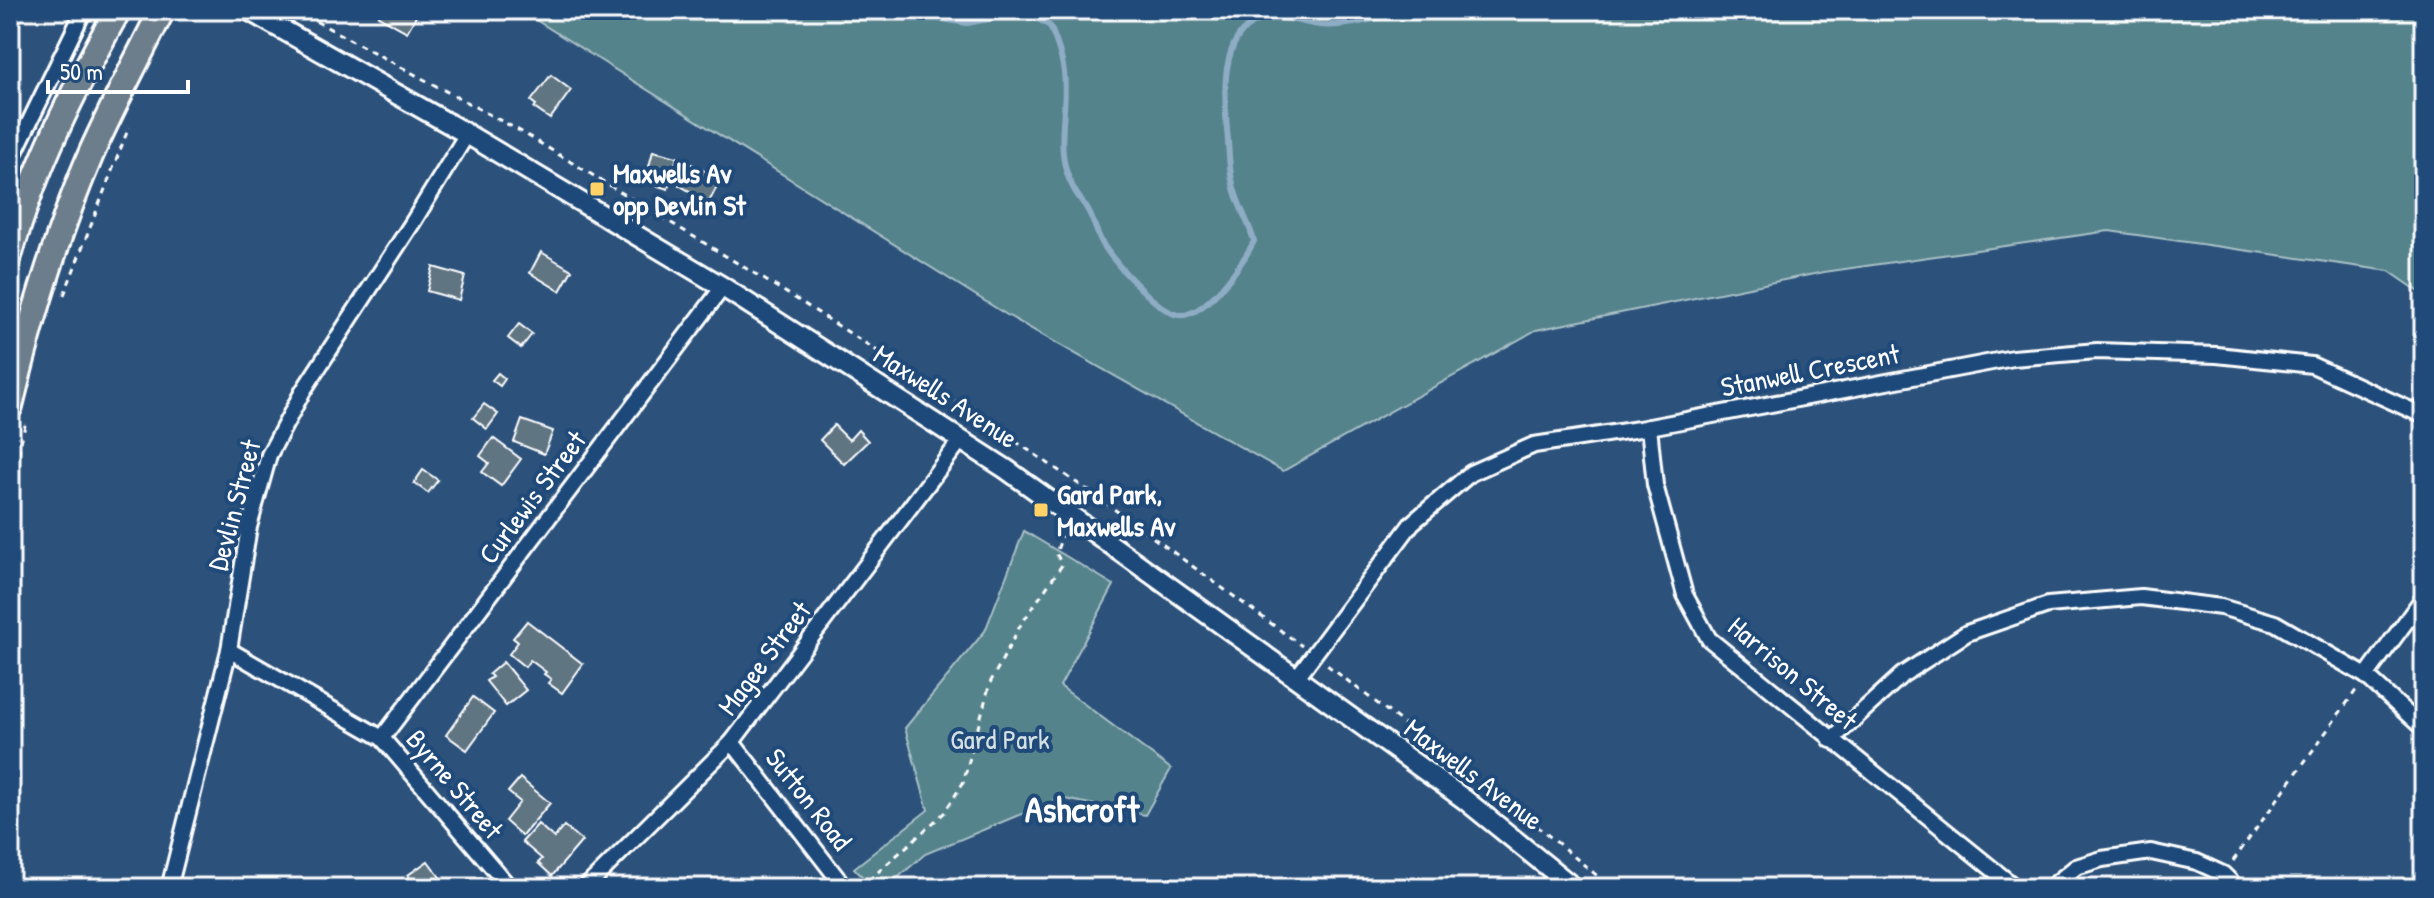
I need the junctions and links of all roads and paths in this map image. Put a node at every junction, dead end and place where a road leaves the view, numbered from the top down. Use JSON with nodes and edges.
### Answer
{"nodes":[{"id":1,"x":84,"y":10,"type":"edge"},
{"id":2,"x":118,"y":10,"type":"edge"},
{"id":3,"x":162,"y":10,"type":"edge"},
{"id":4,"x":248,"y":10,"type":"edge"},
{"id":5,"x":130,"y":126,"type":"dead end"},
{"id":6,"x":467,"y":134,"type":"junction"},
{"id":7,"x":10,"y":162,"type":"edge"},
{"id":8,"x":10,"y":253,"type":"edge"},
{"id":9,"x":723,"y":287,"type":"junction"},
{"id":10,"x":64,"y":296,"type":"dead end"},
{"id":11,"x":18,"y":414,"type":"edge"},
{"id":12,"x":2424,"y":416,"type":"edge"},
{"id":13,"x":1649,"y":427,"type":"junction"},
{"id":14,"x":961,"y":440,"type":"junction"},
{"id":15,"x":10,"y":489,"type":"edge"},
{"id":16,"x":1062,"y":536,"type":"dead end"},
{"id":17,"x":2424,"y":597,"type":"edge"},
{"id":18,"x":229,"y":650,"type":"junction"},
{"id":19,"x":2366,"y":676,"type":"junction"},
{"id":20,"x":1297,"y":677,"type":"junction"},
{"id":21,"x":2424,"y":729,"type":"edge"},
{"id":22,"x":382,"y":738,"type":"junction"},
{"id":23,"x":1831,"y":740,"type":"junction"},
{"id":24,"x":732,"y":742,"type":"junction"},
{"id":25,"x":2223,"y":874,"type":"junction"},
{"id":26,"x":169,"y":888,"type":"edge"},
{"id":27,"x":510,"y":888,"type":"edge"},
{"id":28,"x":585,"y":888,"type":"edge"},
{"id":29,"x":845,"y":888,"type":"edge"},
{"id":30,"x":860,"y":888,"type":"edge"},
{"id":31,"x":1574,"y":888,"type":"edge"},
{"id":32,"x":2016,"y":888,"type":"edge"},
{"id":33,"x":2050,"y":888,"type":"edge"},
{"id":34,"x":2237,"y":888,"type":"edge"}],
"edges":[{"from":1,"to":7,"type":"street"},
{"from":2,"to":8,"type":"main road"},
{"from":3,"to":11,"type":"main road"},
{"from":4,"to":6,"type":"street","name":"Maxwells Avenue"},
{"from":5,"to":10,"type":"path"},
{"from":6,"to":9,"type":"street","name":"Maxwells Avenue"},
{"from":6,"to":18,"type":"street","name":"Devlin Street"},
{"from":9,"to":14,"type":"street","name":"Maxwells Avenue"},
{"from":9,"to":22,"type":"street","name":"Curlewis Street"},
{"from":11,"to":15,"type":"path"},
{"from":12,"to":13,"type":"street","name":"Stanwell Crescent"},
{"from":13,"to":20,"type":"street","name":"Stanwell Crescent"},
{"from":13,"to":23,"type":"street","name":"Harrison Street"},
{"from":14,"to":20,"type":"street","name":"Maxwells Avenue"},
{"from":14,"to":24,"type":"street","name":"Magee Street"},
{"from":16,"to":30,"type":"path"},
{"from":17,"to":19,"type":"street"},
{"from":18,"to":22,"type":"street","name":"Byrne Street"},
{"from":18,"to":26,"type":"street","name":"Devlin Street"},
{"from":19,"to":21,"type":"street"},
{"from":19,"to":23,"type":"street"},
{"from":19,"to":25,"type":"path"},
{"from":20,"to":31,"type":"street","name":"Maxwells Avenue"},
{"from":22,"to":27,"type":"street","name":"Byrne Street"},
{"from":23,"to":32,"type":"street","name":"Harrison Street"},
{"from":24,"to":28,"type":"street","name":"Magee Street"},
{"from":24,"to":29,"type":"street","name":"Sutton Road"},
{"from":25,"to":33,"type":"street"},
{"from":25,"to":34,"type":"street"}]}
